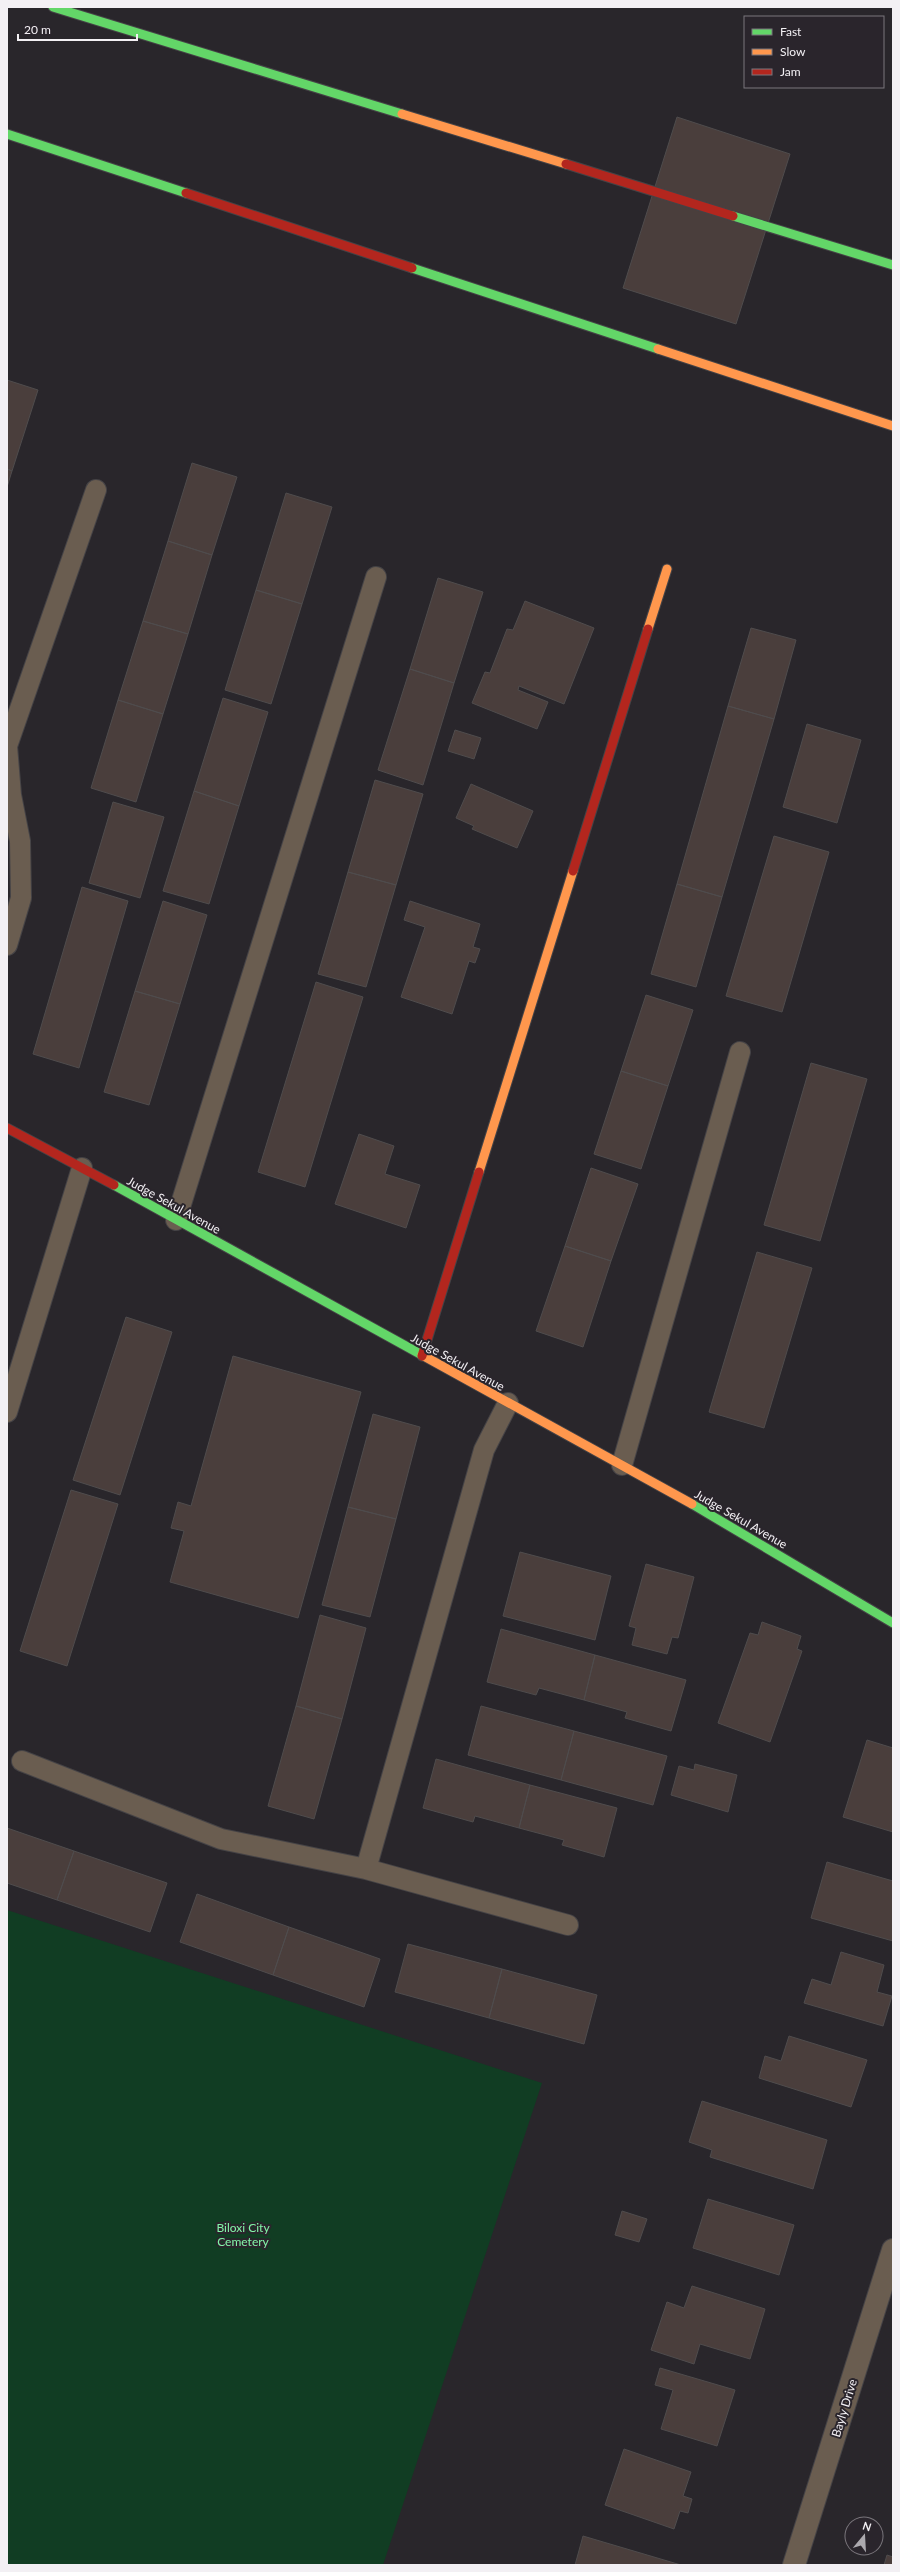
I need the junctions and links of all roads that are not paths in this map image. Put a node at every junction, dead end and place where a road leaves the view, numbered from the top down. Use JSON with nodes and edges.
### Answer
{"nodes":[{"id":1,"x":53,"y":7,"type":"edge"},
{"id":2,"x":7,"y":134,"type":"edge"},
{"id":3,"x":893,"y":265,"type":"edge"},
{"id":4,"x":893,"y":426,"type":"edge"},
{"id":5,"x":96,"y":490,"type":"dead end"},
{"id":6,"x":667,"y":569,"type":"dead end"},
{"id":7,"x":376,"y":577,"type":"dead end"},
{"id":8,"x":7,"y":945,"type":"edge"},
{"id":9,"x":740,"y":1052,"type":"dead end"},
{"id":10,"x":7,"y":1128,"type":"edge"},
{"id":11,"x":82,"y":1168,"type":"junction"},
{"id":12,"x":176,"y":1220,"type":"junction"},
{"id":13,"x":422,"y":1356,"type":"junction"},
{"id":14,"x":508,"y":1403,"type":"junction"},
{"id":15,"x":7,"y":1412,"type":"edge"},
{"id":16,"x":622,"y":1465,"type":"junction"},
{"id":17,"x":893,"y":1623,"type":"edge"},
{"id":18,"x":22,"y":1761,"type":"dead end"},
{"id":19,"x":366,"y":1869,"type":"junction"},
{"id":20,"x":568,"y":1925,"type":"dead end"},
{"id":21,"x":893,"y":2250,"type":"edge"},
{"id":22,"x":794,"y":2565,"type":"edge"}],
"edges":[{"from":1,"to":3,"type":"street"},
{"from":2,"to":4,"type":"street"},
{"from":5,"to":8,"type":"lane"},
{"from":6,"to":13,"type":"street"},
{"from":7,"to":12,"type":"lane"},
{"from":9,"to":16,"type":"lane"},
{"from":10,"to":11,"type":"street","name":"Judge Sekul Avenue"},
{"from":11,"to":12,"type":"street","name":"Judge Sekul Avenue"},
{"from":11,"to":15,"type":"lane"},
{"from":12,"to":13,"type":"street","name":"Judge Sekul Avenue"},
{"from":13,"to":14,"type":"street","name":"Judge Sekul Avenue"},
{"from":14,"to":16,"type":"street","name":"Judge Sekul Avenue"},
{"from":14,"to":19,"type":"lane"},
{"from":16,"to":17,"type":"street","name":"Judge Sekul Avenue"},
{"from":18,"to":19,"type":"lane"},
{"from":19,"to":20,"type":"lane"},
{"from":21,"to":22,"type":"street","name":"Bayly Drive"}]}
